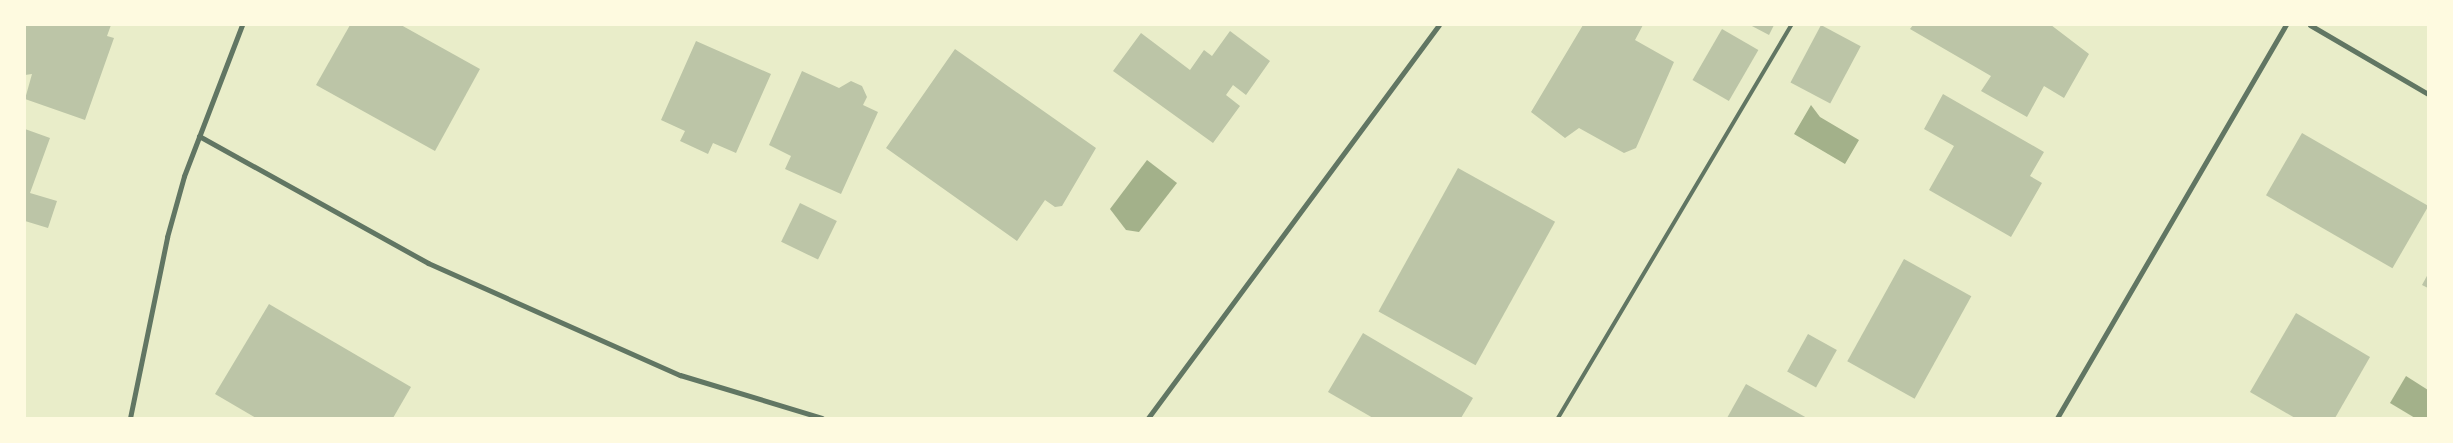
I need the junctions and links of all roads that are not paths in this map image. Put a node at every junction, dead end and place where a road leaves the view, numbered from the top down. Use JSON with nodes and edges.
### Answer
{"nodes":[{"id":1,"x":242,"y":25,"type":"edge"},
{"id":2,"x":1438,"y":25,"type":"edge"},
{"id":3,"x":1791,"y":25,"type":"edge"},
{"id":4,"x":2286,"y":25,"type":"edge"},
{"id":5,"x":2310,"y":25,"type":"edge"},
{"id":6,"x":2428,"y":94,"type":"edge"},
{"id":7,"x":199,"y":136,"type":"junction"},
{"id":8,"x":130,"y":418,"type":"edge"},
{"id":9,"x":822,"y":418,"type":"edge"},
{"id":10,"x":1148,"y":418,"type":"edge"},
{"id":11,"x":1558,"y":418,"type":"edge"},
{"id":12,"x":2057,"y":418,"type":"edge"}],
"edges":[{"from":1,"to":7,"type":"street"},
{"from":2,"to":10,"type":"street"},
{"from":3,"to":11,"type":"lane"},
{"from":4,"to":12,"type":"street"},
{"from":5,"to":6,"type":"street"},
{"from":7,"to":8,"type":"street"},
{"from":7,"to":9,"type":"street"}]}
